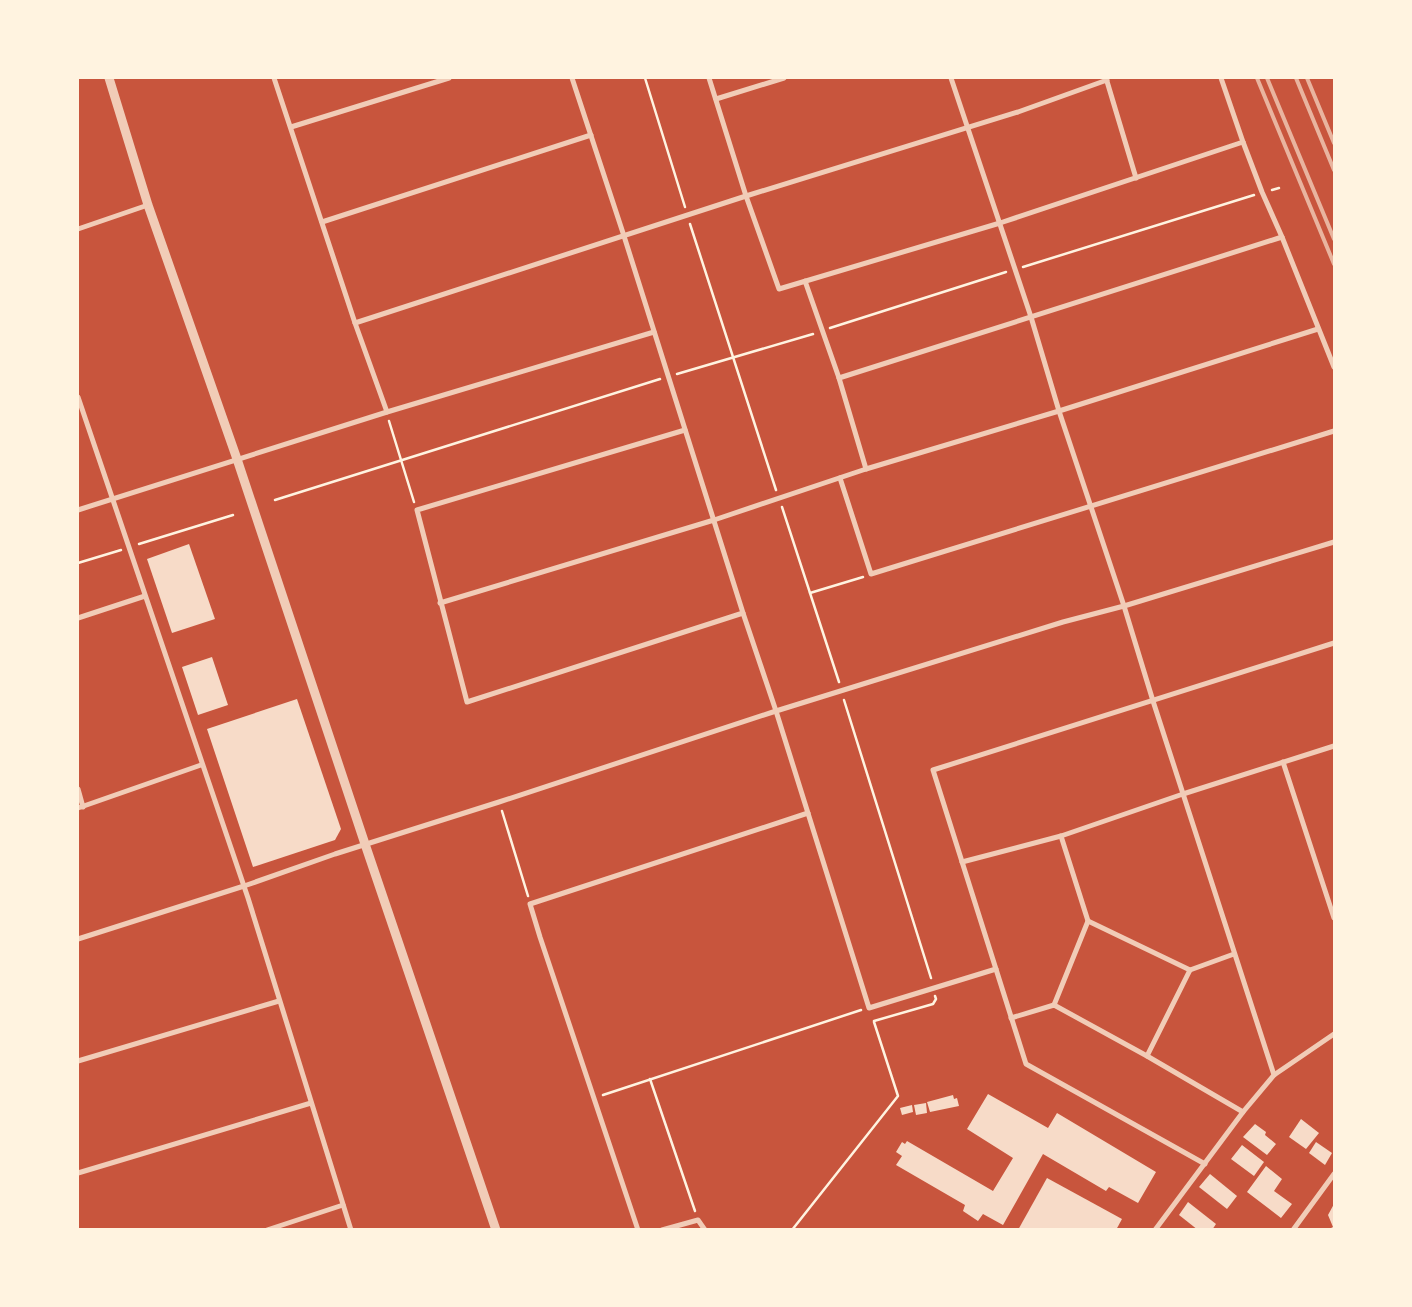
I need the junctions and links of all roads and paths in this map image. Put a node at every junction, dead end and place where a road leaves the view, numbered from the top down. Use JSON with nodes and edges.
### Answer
{"nodes":[{"id":1,"x":109,"y":78,"type":"edge"},
{"id":2,"x":274,"y":78,"type":"edge"},
{"id":3,"x":449,"y":78,"type":"edge"},
{"id":4,"x":572,"y":78,"type":"edge"},
{"id":5,"x":645,"y":78,"type":"edge"},
{"id":6,"x":709,"y":78,"type":"edge"},
{"id":7,"x":784,"y":78,"type":"edge"},
{"id":8,"x":951,"y":78,"type":"edge"},
{"id":9,"x":1221,"y":78,"type":"edge"},
{"id":10,"x":1106,"y":79,"type":"edge"},
{"id":11,"x":716,"y":99,"type":"junction"},
{"id":12,"x":291,"y":127,"type":"junction"},
{"id":13,"x":967,"y":127,"type":"junction"},
{"id":14,"x":591,"y":136,"type":"junction"},
{"id":15,"x":1243,"y":142,"type":"junction"},
{"id":16,"x":1136,"y":178,"type":"junction"},
{"id":17,"x":1279,"y":188,"type":"dead end"},
{"id":18,"x":1262,"y":192,"type":"junction"},
{"id":19,"x":746,"y":196,"type":"junction"},
{"id":20,"x":148,"y":205,"type":"junction"},
{"id":21,"x":688,"y":215,"type":"junction"},
{"id":22,"x":322,"y":222,"type":"junction"},
{"id":23,"x":1000,"y":223,"type":"junction"},
{"id":24,"x":78,"y":229,"type":"edge"},
{"id":25,"x":624,"y":236,"type":"junction"},
{"id":26,"x":1282,"y":237,"type":"junction"},
{"id":27,"x":1015,"y":269,"type":"junction"},
{"id":28,"x":805,"y":281,"type":"junction"},
{"id":29,"x":1031,"y":316,"type":"junction"},
{"id":30,"x":354,"y":323,"type":"junction"},
{"id":31,"x":1318,"y":330,"type":"junction"},
{"id":32,"x":822,"y":331,"type":"junction"},
{"id":33,"x":654,"y":332,"type":"junction"},
{"id":34,"x":733,"y":358,"type":"junction"},
{"id":35,"x":1334,"y":367,"type":"edge"},
{"id":36,"x":668,"y":377,"type":"junction"},
{"id":37,"x":839,"y":378,"type":"junction"},
{"id":38,"x":78,"y":397,"type":"edge"},
{"id":39,"x":1059,"y":411,"type":"junction"},
{"id":40,"x":387,"y":412,"type":"junction"},
{"id":41,"x":685,"y":430,"type":"junction"},
{"id":42,"x":1334,"y":432,"type":"edge"},
{"id":43,"x":237,"y":459,"type":"junction"},
{"id":44,"x":402,"y":460,"type":"junction"},
{"id":45,"x":866,"y":469,"type":"junction"},
{"id":46,"x":840,"y":478,"type":"junction"},
{"id":47,"x":112,"y":498,"type":"junction"},
{"id":48,"x":779,"y":499,"type":"junction"},
{"id":49,"x":275,"y":500,"type":"dead end"},
{"id":50,"x":1090,"y":507,"type":"junction"},
{"id":51,"x":78,"y":510,"type":"edge"},
{"id":52,"x":417,"y":510,"type":"junction"},
{"id":53,"x":233,"y":515,"type":"dead end"},
{"id":54,"x":714,"y":520,"type":"junction"},
{"id":55,"x":1334,"y":542,"type":"edge"},
{"id":56,"x":128,"y":547,"type":"junction"},
{"id":57,"x":78,"y":563,"type":"edge"},
{"id":58,"x":871,"y":574,"type":"junction"},
{"id":59,"x":810,"y":593,"type":"junction"},
{"id":60,"x":145,"y":596,"type":"junction"},
{"id":61,"x":440,"y":603,"type":"junction"},
{"id":62,"x":1124,"y":606,"type":"junction"},
{"id":63,"x":743,"y":613,"type":"junction"},
{"id":64,"x":78,"y":618,"type":"edge"},
{"id":65,"x":1334,"y":643,"type":"edge"},
{"id":66,"x":841,"y":691,"type":"junction"},
{"id":67,"x":1153,"y":701,"type":"junction"},
{"id":68,"x":776,"y":711,"type":"junction"},
{"id":69,"x":1334,"y":746,"type":"edge"},
{"id":70,"x":1283,"y":762,"type":"junction"},
{"id":71,"x":201,"y":764,"type":"junction"},
{"id":72,"x":78,"y":789,"type":"edge"},
{"id":73,"x":1183,"y":794,"type":"junction"},
{"id":74,"x":499,"y":802,"type":"junction"},
{"id":75,"x":80,"y":808,"type":"edge"},
{"id":76,"x":808,"y":813,"type":"junction"},
{"id":77,"x":1061,"y":836,"type":"junction"},
{"id":78,"x":365,"y":844,"type":"junction"},
{"id":79,"x":962,"y":862,"type":"junction"},
{"id":80,"x":244,"y":886,"type":"junction"},
{"id":81,"x":530,"y":904,"type":"junction"},
{"id":82,"x":1334,"y":918,"type":"edge"},
{"id":83,"x":1088,"y":920,"type":"junction"},
{"id":84,"x":78,"y":939,"type":"edge"},
{"id":85,"x":1234,"y":954,"type":"junction"},
{"id":86,"x":996,"y":968,"type":"junction"},
{"id":87,"x":1190,"y":970,"type":"junction"},
{"id":88,"x":934,"y":988,"type":"junction"},
{"id":89,"x":279,"y":1001,"type":"junction"},
{"id":90,"x":1054,"y":1005,"type":"junction"},
{"id":91,"x":869,"y":1008,"type":"junction"},
{"id":92,"x":1011,"y":1018,"type":"junction"},
{"id":93,"x":874,"y":1021,"type":"junction"},
{"id":94,"x":1334,"y":1034,"type":"edge"},
{"id":95,"x":1147,"y":1056,"type":"junction"},
{"id":96,"x":78,"y":1061,"type":"edge"},
{"id":97,"x":1274,"y":1075,"type":"junction"},
{"id":98,"x":650,"y":1079,"type":"junction"},
{"id":99,"x":594,"y":1098,"type":"junction"},
{"id":100,"x":311,"y":1103,"type":"junction"},
{"id":101,"x":1243,"y":1112,"type":"junction"},
{"id":102,"x":1205,"y":1164,"type":"junction"},
{"id":103,"x":78,"y":1173,"type":"edge"},
{"id":104,"x":1334,"y":1174,"type":"edge"},
{"id":105,"x":343,"y":1205,"type":"junction"},
{"id":106,"x":698,"y":1220,"type":"junction"},
{"id":107,"x":267,"y":1230,"type":"edge"},
{"id":108,"x":351,"y":1230,"type":"edge"},
{"id":109,"x":496,"y":1230,"type":"edge"},
{"id":110,"x":638,"y":1230,"type":"edge"},
{"id":111,"x":662,"y":1230,"type":"edge"},
{"id":112,"x":705,"y":1230,"type":"edge"},
{"id":113,"x":792,"y":1230,"type":"edge"},
{"id":114,"x":1155,"y":1230,"type":"edge"},
{"id":115,"x":1293,"y":1230,"type":"edge"}],
"edges":[{"from":1,"to":20,"type":"street"},
{"from":2,"to":12,"type":"street"},
{"from":3,"to":12,"type":"street"},
{"from":4,"to":14,"type":"street"},
{"from":5,"to":21,"type":"path"},
{"from":6,"to":11,"type":"street"},
{"from":7,"to":11,"type":"street"},
{"from":8,"to":13,"type":"street"},
{"from":9,"to":15,"type":"street"},
{"from":10,"to":13,"type":"street"},
{"from":10,"to":16,"type":"street"},
{"from":11,"to":19,"type":"street"},
{"from":12,"to":22,"type":"street"},
{"from":13,"to":19,"type":"street"},
{"from":13,"to":23,"type":"street"},
{"from":14,"to":22,"type":"street"},
{"from":14,"to":25,"type":"street"},
{"from":15,"to":16,"type":"street"},
{"from":15,"to":18,"type":"street"},
{"from":16,"to":23,"type":"street"},
{"from":17,"to":18,"type":"path"},
{"from":18,"to":26,"type":"street"},
{"from":18,"to":27,"type":"path"},
{"from":19,"to":21,"type":"street"},
{"from":19,"to":28,"type":"street"},
{"from":20,"to":24,"type":"street"},
{"from":20,"to":43,"type":"street"},
{"from":21,"to":25,"type":"street"},
{"from":21,"to":34,"type":"path"},
{"from":22,"to":30,"type":"street"},
{"from":23,"to":27,"type":"street"},
{"from":23,"to":28,"type":"street"},
{"from":25,"to":30,"type":"street"},
{"from":25,"to":33,"type":"street"},
{"from":26,"to":29,"type":"street"},
{"from":26,"to":31,"type":"street"},
{"from":27,"to":29,"type":"street"},
{"from":27,"to":32,"type":"path"},
{"from":28,"to":32,"type":"street"},
{"from":29,"to":37,"type":"street"},
{"from":29,"to":39,"type":"street"},
{"from":30,"to":40,"type":"street"},
{"from":31,"to":35,"type":"street"},
{"from":31,"to":39,"type":"street"},
{"from":32,"to":34,"type":"path"},
{"from":32,"to":37,"type":"street"},
{"from":33,"to":36,"type":"street"},
{"from":33,"to":40,"type":"street"},
{"from":34,"to":36,"type":"path"},
{"from":34,"to":48,"type":"path"},
{"from":36,"to":41,"type":"street"},
{"from":36,"to":44,"type":"path"},
{"from":37,"to":45,"type":"street"},
{"from":38,"to":47,"type":"street"},
{"from":39,"to":45,"type":"street"},
{"from":39,"to":50,"type":"street"},
{"from":40,"to":43,"type":"street"},
{"from":40,"to":44,"type":"path"},
{"from":41,"to":52,"type":"street"},
{"from":41,"to":54,"type":"street"},
{"from":42,"to":50,"type":"street"},
{"from":43,"to":47,"type":"street"},
{"from":43,"to":78,"type":"street"},
{"from":44,"to":49,"type":"path"},
{"from":44,"to":52,"type":"path"},
{"from":45,"to":46,"type":"street"},
{"from":46,"to":48,"type":"street"},
{"from":46,"to":58,"type":"street"},
{"from":47,"to":51,"type":"street"},
{"from":47,"to":56,"type":"street"},
{"from":48,"to":54,"type":"street"},
{"from":48,"to":59,"type":"path"},
{"from":50,"to":58,"type":"street"},
{"from":50,"to":62,"type":"street"},
{"from":52,"to":61,"type":"street"},
{"from":53,"to":56,"type":"path"},
{"from":54,"to":61,"type":"street"},
{"from":54,"to":63,"type":"street"},
{"from":55,"to":62,"type":"street"},
{"from":56,"to":57,"type":"path"},
{"from":56,"to":60,"type":"street"},
{"from":58,"to":59,"type":"path"},
{"from":59,"to":66,"type":"path"},
{"from":60,"to":64,"type":"street"},
{"from":60,"to":71,"type":"street"},
{"from":61,"to":63,"type":"street"},
{"from":62,"to":66,"type":"street"},
{"from":62,"to":67,"type":"street"},
{"from":63,"to":68,"type":"street"},
{"from":65,"to":67,"type":"street"},
{"from":66,"to":68,"type":"street"},
{"from":66,"to":88,"type":"path"},
{"from":67,"to":73,"type":"street"},
{"from":67,"to":79,"type":"street"},
{"from":68,"to":74,"type":"street"},
{"from":68,"to":76,"type":"street"},
{"from":69,"to":70,"type":"street"},
{"from":70,"to":73,"type":"street"},
{"from":70,"to":82,"type":"street"},
{"from":71,"to":75,"type":"street"},
{"from":71,"to":80,"type":"street"},
{"from":72,"to":75,"type":"street"},
{"from":73,"to":77,"type":"street"},
{"from":73,"to":85,"type":"street"},
{"from":74,"to":78,"type":"street"},
{"from":74,"to":81,"type":"path"},
{"from":76,"to":81,"type":"street"},
{"from":76,"to":91,"type":"street"},
{"from":77,"to":79,"type":"street"},
{"from":77,"to":83,"type":"street"},
{"from":78,"to":80,"type":"street"},
{"from":78,"to":109,"type":"street"},
{"from":79,"to":86,"type":"street"},
{"from":80,"to":84,"type":"street"},
{"from":80,"to":89,"type":"street"},
{"from":81,"to":99,"type":"street"},
{"from":83,"to":87,"type":"street"},
{"from":83,"to":90,"type":"street"},
{"from":85,"to":87,"type":"street"},
{"from":85,"to":97,"type":"street"},
{"from":86,"to":88,"type":"street"},
{"from":86,"to":92,"type":"street"},
{"from":87,"to":95,"type":"street"},
{"from":88,"to":91,"type":"street"},
{"from":88,"to":93,"type":"path"},
{"from":89,"to":96,"type":"street"},
{"from":89,"to":100,"type":"street"},
{"from":90,"to":92,"type":"street"},
{"from":90,"to":95,"type":"street"},
{"from":91,"to":93,"type":"path"},
{"from":91,"to":98,"type":"path"},
{"from":92,"to":102,"type":"street"},
{"from":93,"to":113,"type":"path"},
{"from":94,"to":97,"type":"street"},
{"from":95,"to":101,"type":"street"},
{"from":97,"to":101,"type":"street"},
{"from":98,"to":99,"type":"path"},
{"from":98,"to":106,"type":"path"},
{"from":99,"to":110,"type":"street"},
{"from":100,"to":103,"type":"street"},
{"from":100,"to":105,"type":"street"},
{"from":101,"to":102,"type":"street"},
{"from":102,"to":114,"type":"street"},
{"from":104,"to":115,"type":"street"},
{"from":105,"to":107,"type":"street"},
{"from":105,"to":108,"type":"street"},
{"from":106,"to":111,"type":"street"},
{"from":106,"to":112,"type":"street"}]}
